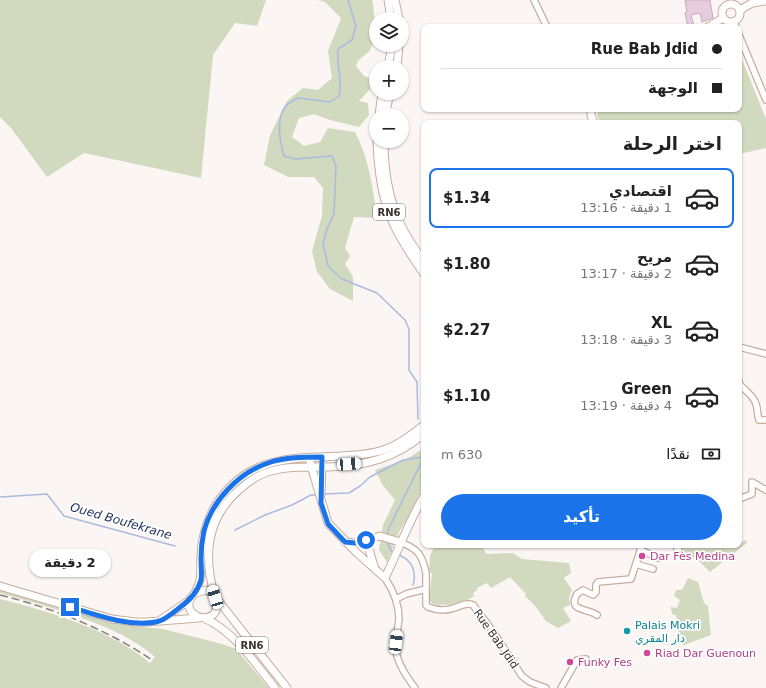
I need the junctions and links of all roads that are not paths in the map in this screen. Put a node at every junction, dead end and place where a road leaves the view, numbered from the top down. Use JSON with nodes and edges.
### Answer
{"nodes":[{"id":1,"x":388,"y":0,"type":"edge"},
{"id":2,"x":395,"y":0,"type":"edge"},
{"id":3,"x":534,"y":0,"type":"edge"},
{"id":4,"x":766,"y":1,"type":"edge"},
{"id":5,"x":727,"y":2,"type":"edge"},
{"id":6,"x":740,"y":10,"type":"junction"},
{"id":7,"x":390,"y":12,"type":"edge"},
{"id":8,"x":398,"y":12,"type":"edge"},
{"id":9,"x":723,"y":18,"type":"junction"},
{"id":10,"x":546,"y":24,"type":"edge"},
{"id":11,"x":713,"y":24,"type":"edge"},
{"id":12,"x":734,"y":24,"type":"edge"},
{"id":13,"x":742,"y":42,"type":"edge"},
{"id":14,"x":766,"y":100,"type":"edge"},
{"id":15,"x":377,"y":148,"type":"edge"},
{"id":16,"x":385,"y":148,"type":"edge"},
{"id":17,"x":415,"y":255,"type":"junction"},
{"id":18,"x":421,"y":260,"type":"edge"},
{"id":19,"x":421,"y":268,"type":"edge"},
{"id":20,"x":742,"y":348,"type":"edge"},
{"id":21,"x":766,"y":354,"type":"edge"},
{"id":22,"x":742,"y":387,"type":"edge"},
{"id":23,"x":766,"y":420,"type":"edge"},
{"id":24,"x":421,"y":427,"type":"edge"},
{"id":25,"x":421,"y":437,"type":"edge"},
{"id":26,"x":309,"y":457,"type":"junction"},
{"id":27,"x":322,"y":457,"type":"junction"},
{"id":28,"x":322,"y":466,"type":"junction"},
{"id":29,"x":311,"y":467,"type":"junction"},
{"id":30,"x":766,"y":490,"type":"edge"},
{"id":31,"x":742,"y":498,"type":"edge"},
{"id":32,"x":421,"y":501,"type":"edge"},
{"id":33,"x":321,"y":503,"type":"junction"},
{"id":34,"x":366,"y":540,"type":"junction"},
{"id":35,"x":345,"y":542,"type":"junction"},
{"id":36,"x":398,"y":543,"type":"junction"},
{"id":37,"x":641,"y":548,"type":"edge"},
{"id":38,"x":659,"y":558,"type":"dead end"},
{"id":39,"x":636,"y":564,"type":"junction"},
{"id":40,"x":375,"y":569,"type":"junction"},
{"id":41,"x":652,"y":569,"type":"dead end"},
{"id":42,"x":385,"y":578,"type":"junction"},
{"id":43,"x":0,"y":586,"type":"edge"},
{"id":44,"x":426,"y":589,"type":"junction"},
{"id":45,"x":195,"y":593,"type":"junction"},
{"id":46,"x":216,"y":599,"type":"junction"},
{"id":47,"x":396,"y":599,"type":"junction"},
{"id":48,"x":190,"y":600,"type":"junction"},
{"id":49,"x":597,"y":615,"type":"dead end"},
{"id":50,"x":202,"y":618,"type":"junction"},
{"id":51,"x":158,"y":622,"type":"junction"},
{"id":52,"x":586,"y":659,"type":"dead end"},
{"id":53,"x":275,"y":688,"type":"edge"},
{"id":54,"x":287,"y":688,"type":"edge"},
{"id":55,"x":415,"y":688,"type":"edge"},
{"id":56,"x":546,"y":688,"type":"edge"},
{"id":57,"x":561,"y":688,"type":"edge"}],
"edges":[{"from":1,"to":7,"type":"main road"},
{"from":2,"to":8,"type":"main road"},
{"from":3,"to":10,"type":"street"},
{"from":4,"to":6,"type":"main road"},
{"from":5,"to":6,"type":"main road"},
{"from":5,"to":9,"type":"main road"},
{"from":6,"to":12,"type":"main road"},
{"from":9,"to":11,"type":"main road"},
{"from":9,"to":12,"type":"main road"},
{"from":13,"to":14,"type":"street"},
{"from":15,"to":17,"type":"main road","number":"RN6"},
{"from":16,"to":17,"type":"main road","number":"RN6"},
{"from":17,"to":18,"type":"main road","number":"RN6"},
{"from":17,"to":19,"type":"main road","number":"RN6"},
{"from":20,"to":21,"type":"street"},
{"from":22,"to":23,"type":"street"},
{"from":24,"to":27,"type":"main road"},
{"from":25,"to":28,"type":"main road","number":"RN6"},
{"from":26,"to":27,"type":"main road"},
{"from":26,"to":29,"type":"main road"},
{"from":26,"to":45,"type":"main road"},
{"from":27,"to":28,"type":"main road"},
{"from":28,"to":29,"type":"main road","number":"RN6"},
{"from":28,"to":33,"type":"main road"},
{"from":29,"to":33,"type":"main road"},
{"from":29,"to":46,"type":"main road","number":"RN6"},
{"from":30,"to":31,"type":"street"},
{"from":32,"to":36,"type":"main road"},
{"from":33,"to":35,"type":"main road"},
{"from":34,"to":35,"type":"main road","name":"Rue Bab Jdid"},
{"from":34,"to":36,"type":"main road","name":"Rue Bab Jdid"},
{"from":34,"to":40,"type":"main road"},
{"from":35,"to":40,"type":"main road"},
{"from":36,"to":42,"type":"main road"},
{"from":36,"to":44,"type":"street","name":"Rue Bab Jdid"},
{"from":37,"to":38,"type":"street"},
{"from":37,"to":39,"type":"street"},
{"from":39,"to":41,"type":"street"},
{"from":39,"to":49,"type":"street"},
{"from":40,"to":42,"type":"main road"},
{"from":42,"to":47,"type":"street"},
{"from":43,"to":51,"type":"main road"},
{"from":44,"to":47,"type":"street"},
{"from":44,"to":56,"type":"street","name":"Rue Bab Jdid"},
{"from":45,"to":46,"type":"main road"},
{"from":45,"to":48,"type":"main road"},
{"from":46,"to":50,"type":"main road"},
{"from":46,"to":54,"type":"main road","number":"RN6"},
{"from":47,"to":55,"type":"street"},
{"from":48,"to":50,"type":"main road","number":"RN6"},
{"from":48,"to":51,"type":"main road"},
{"from":50,"to":51,"type":"main road"},
{"from":50,"to":53,"type":"main road","number":"RN6"},
{"from":52,"to":57,"type":"street"}]}
